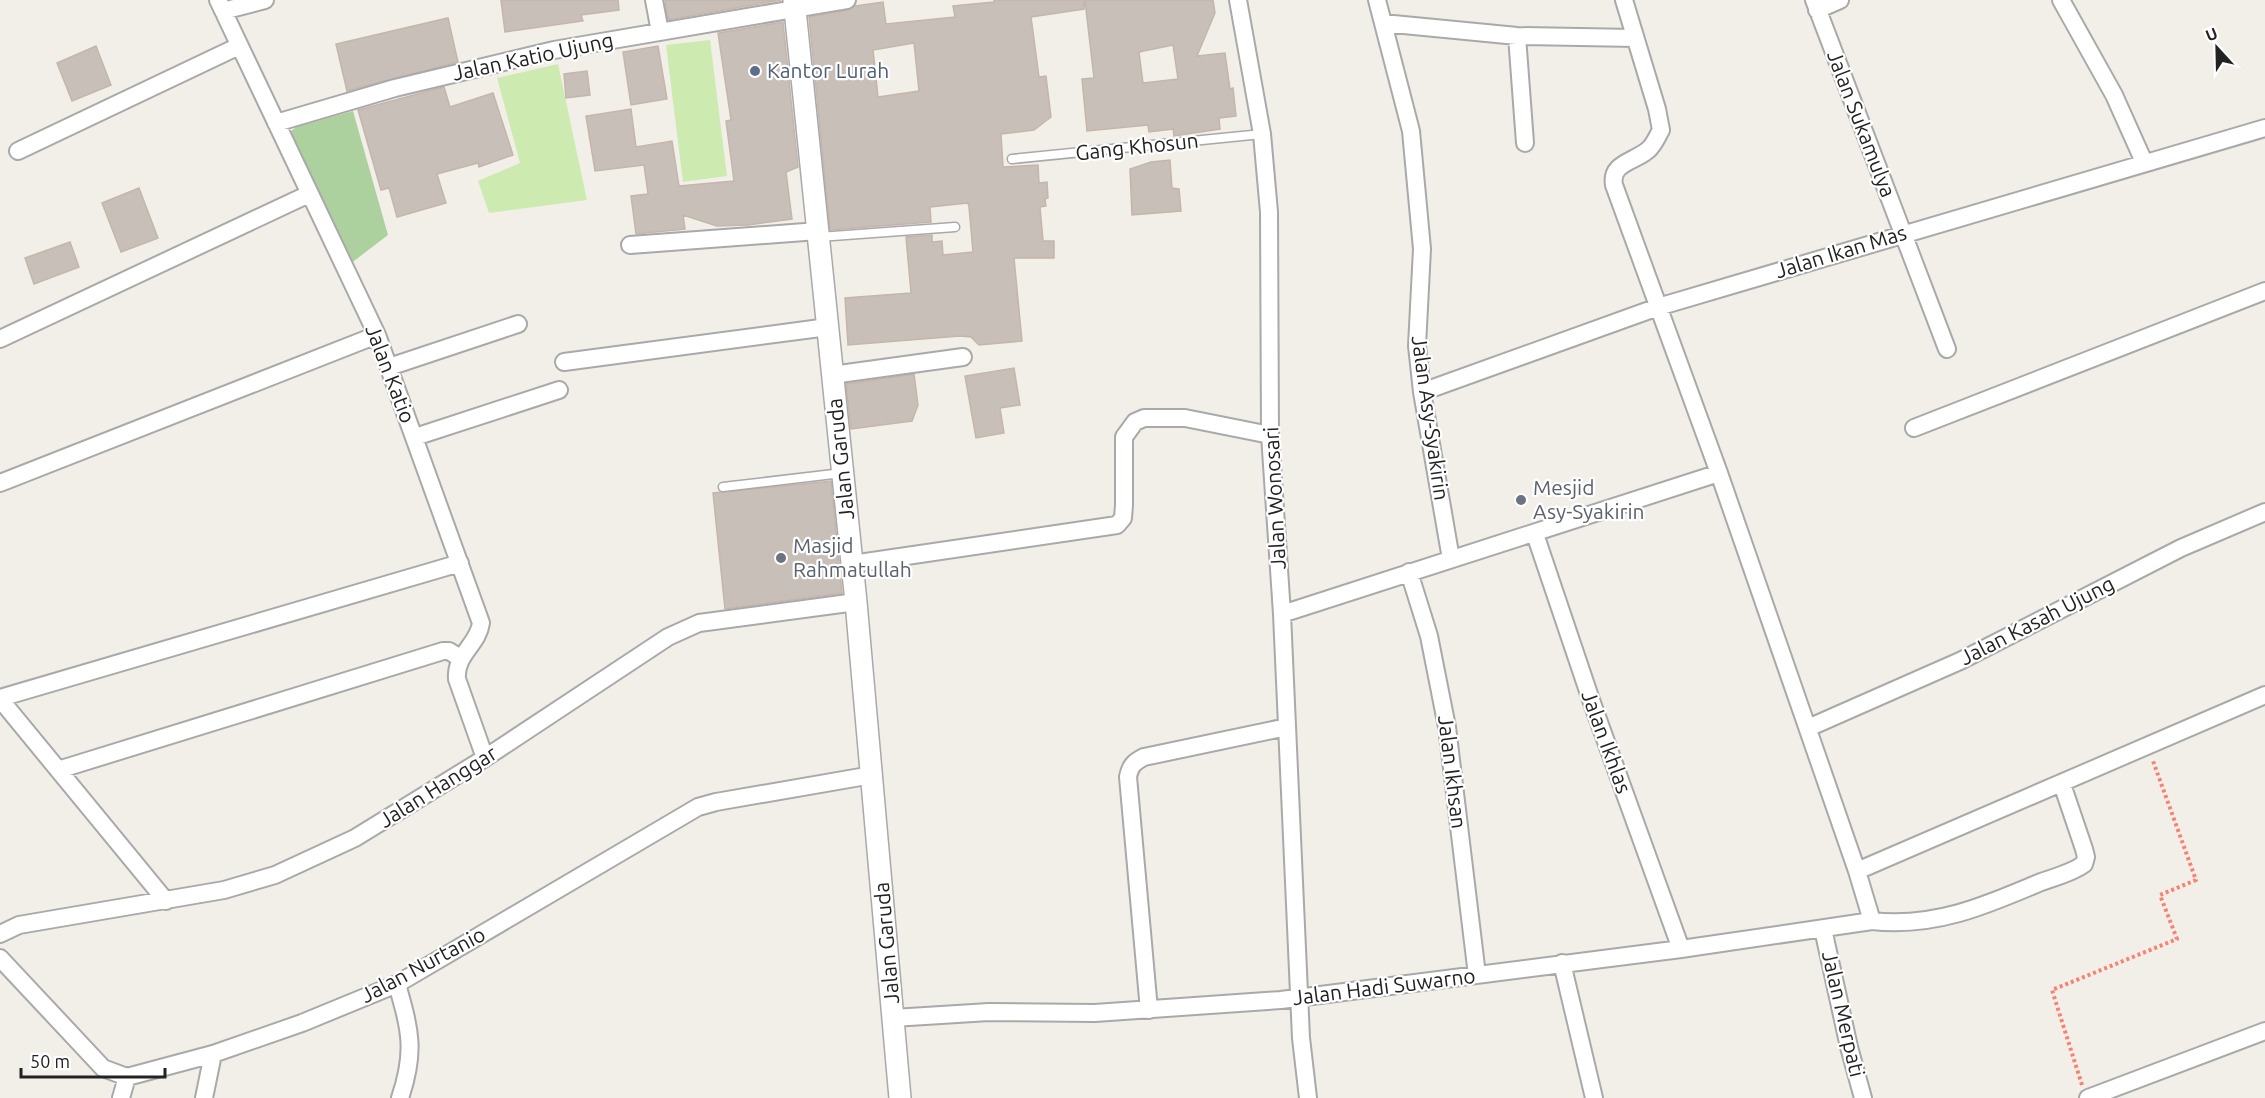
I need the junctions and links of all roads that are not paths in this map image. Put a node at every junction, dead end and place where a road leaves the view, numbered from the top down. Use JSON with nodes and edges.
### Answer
{"nodes":[{"id":1,"x":265,"y":0,"type":"edge"},
{"id":2,"x":654,"y":0,"type":"edge"},
{"id":3,"x":847,"y":0,"type":"edge"},
{"id":4,"x":1238,"y":0,"type":"edge"},
{"id":5,"x":1377,"y":0,"type":"edge"},
{"id":6,"x":1624,"y":0,"type":"edge"},
{"id":7,"x":1840,"y":0,"type":"edge"},
{"id":8,"x":2061,"y":0,"type":"edge"},
{"id":9,"x":794,"y":5,"type":"edge"},
{"id":10,"x":1815,"y":5,"type":"edge"},
{"id":11,"x":220,"y":6,"type":"edge"},
{"id":12,"x":1383,"y":23,"type":"junction"},
{"id":13,"x":660,"y":32,"type":"junction"},
{"id":14,"x":1517,"y":36,"type":"junction"},
{"id":15,"x":1635,"y":38,"type":"junction"},
{"id":16,"x":238,"y":46,"type":"junction"},
{"id":17,"x":276,"y":123,"type":"junction"},
{"id":18,"x":2265,"y":128,"type":"edge"},
{"id":19,"x":1262,"y":134,"type":"junction"},
{"id":20,"x":1525,"y":142,"type":"dead end"},
{"id":21,"x":18,"y":151,"type":"dead end"},
{"id":22,"x":1011,"y":159,"type":"dead end"},
{"id":23,"x":2144,"y":162,"type":"junction"},
{"id":24,"x":309,"y":194,"type":"junction"},
{"id":25,"x":955,"y":227,"type":"dead end"},
{"id":26,"x":818,"y":234,"type":"junction"},
{"id":27,"x":1903,"y":234,"type":"junction"},
{"id":28,"x":630,"y":245,"type":"dead end"},
{"id":29,"x":2265,"y":291,"type":"edge"},
{"id":30,"x":1658,"y":307,"type":"junction"},
{"id":31,"x":518,"y":324,"type":"dead end"},
{"id":32,"x":828,"y":327,"type":"junction"},
{"id":33,"x":377,"y":335,"type":"junction"},
{"id":34,"x":0,"y":339,"type":"edge"},
{"id":35,"x":1947,"y":349,"type":"dead end"},
{"id":36,"x":963,"y":357,"type":"dead end"},
{"id":37,"x":564,"y":362,"type":"dead end"},
{"id":38,"x":389,"y":367,"type":"junction"},
{"id":39,"x":832,"y":375,"type":"junction"},
{"id":40,"x":559,"y":390,"type":"dead end"},
{"id":41,"x":1422,"y":392,"type":"junction"},
{"id":42,"x":1914,"y":428,"type":"dead end"},
{"id":43,"x":1270,"y":435,"type":"junction"},
{"id":44,"x":415,"y":437,"type":"junction"},
{"id":45,"x":843,"y":473,"type":"junction"},
{"id":46,"x":1719,"y":473,"type":"junction"},
{"id":47,"x":0,"y":483,"type":"edge"},
{"id":48,"x":723,"y":487,"type":"dead end"},
{"id":49,"x":2265,"y":512,"type":"edge"},
{"id":50,"x":1535,"y":534,"type":"junction"},
{"id":51,"x":1451,"y":559,"type":"junction"},
{"id":52,"x":460,"y":563,"type":"junction"},
{"id":53,"x":852,"y":564,"type":"junction"},
{"id":54,"x":1409,"y":572,"type":"junction"},
{"id":55,"x":856,"y":602,"type":"junction"},
{"id":56,"x":1282,"y":614,"type":"junction"},
{"id":57,"x":460,"y":658,"type":"junction"},
{"id":58,"x":2265,"y":695,"type":"edge"},
{"id":59,"x":2,"y":706,"type":"edge"},
{"id":60,"x":1287,"y":727,"type":"junction"},
{"id":61,"x":1808,"y":728,"type":"junction"},
{"id":62,"x":485,"y":758,"type":"junction"},
{"id":63,"x":58,"y":770,"type":"junction"},
{"id":64,"x":872,"y":775,"type":"junction"},
{"id":65,"x":2062,"y":784,"type":"junction"},
{"id":66,"x":1857,"y":871,"type":"junction"},
{"id":67,"x":166,"y":901,"type":"junction"},
{"id":68,"x":1872,"y":921,"type":"junction"},
{"id":69,"x":1823,"y":929,"type":"junction"},
{"id":70,"x":0,"y":934,"type":"edge"},
{"id":71,"x":1681,"y":949,"type":"junction"},
{"id":72,"x":0,"y":958,"type":"edge"},
{"id":73,"x":1562,"y":963,"type":"junction"},
{"id":74,"x":1477,"y":975,"type":"junction"},
{"id":75,"x":397,"y":984,"type":"junction"},
{"id":76,"x":1300,"y":997,"type":"junction"},
{"id":77,"x":1149,"y":1010,"type":"junction"},
{"id":78,"x":893,"y":1018,"type":"junction"},
{"id":79,"x":2264,"y":1036,"type":"edge"},
{"id":80,"x":213,"y":1054,"type":"junction"},
{"id":81,"x":127,"y":1077,"type":"junction"},
{"id":82,"x":2085,"y":1093,"type":"edge"},
{"id":83,"x":121,"y":1098,"type":"edge"},
{"id":84,"x":204,"y":1098,"type":"edge"},
{"id":85,"x":400,"y":1098,"type":"edge"},
{"id":86,"x":892,"y":1098,"type":"edge"},
{"id":87,"x":900,"y":1098,"type":"edge"},
{"id":88,"x":1308,"y":1098,"type":"edge"},
{"id":89,"x":1594,"y":1098,"type":"edge"},
{"id":90,"x":1863,"y":1098,"type":"edge"}],
"edges":[{"from":1,"to":11,"type":"street"},
{"from":2,"to":13,"type":"street"},
{"from":3,"to":9,"type":"street","name":"Jalan Katio Ujung"},
{"from":4,"to":19,"type":"street","name":"Jalan Wonosari"},
{"from":5,"to":12,"type":"street","name":"Jalan Asy-Syakirin"},
{"from":6,"to":15,"type":"street"},
{"from":7,"to":10,"type":"street"},
{"from":8,"to":23,"type":"street"},
{"from":9,"to":13,"type":"street","name":"Jalan Katio Ujung"},
{"from":9,"to":26,"type":"street","name":"Jalan Garuda"},
{"from":10,"to":27,"type":"street","name":"Jalan Sukamulya"},
{"from":11,"to":16,"type":"street","name":"Jalan Katio"},
{"from":12,"to":14,"type":"street"},
{"from":12,"to":41,"type":"street","name":"Jalan Asy-Syakirin"},
{"from":13,"to":17,"type":"street","name":"Jalan Katio Ujung"},
{"from":14,"to":15,"type":"street"},
{"from":14,"to":20,"type":"street"},
{"from":15,"to":30,"type":"street"},
{"from":16,"to":17,"type":"street","name":"Jalan Katio"},
{"from":16,"to":21,"type":"street"},
{"from":17,"to":24,"type":"street","name":"Jalan Katio"},
{"from":18,"to":23,"type":"street","name":"Jalan Ikan Mas"},
{"from":19,"to":22,"type":"lane","name":"Gang Khosun"},
{"from":19,"to":43,"type":"street","name":"Jalan Wonosari"},
{"from":23,"to":27,"type":"street","name":"Jalan Ikan Mas"},
{"from":24,"to":33,"type":"street","name":"Jalan Katio"},
{"from":24,"to":34,"type":"street"},
{"from":25,"to":26,"type":"lane"},
{"from":26,"to":28,"type":"street"},
{"from":26,"to":32,"type":"street","name":"Jalan Garuda"},
{"from":27,"to":30,"type":"street","name":"Jalan Ikan Mas"},
{"from":27,"to":35,"type":"street","name":"Jalan Sukamulya"},
{"from":29,"to":42,"type":"street"},
{"from":30,"to":41,"type":"street","name":"Jalan Ikan Mas"},
{"from":30,"to":46,"type":"street"},
{"from":31,"to":38,"type":"street"},
{"from":32,"to":37,"type":"street"},
{"from":32,"to":39,"type":"street","name":"Jalan Garuda"},
{"from":33,"to":38,"type":"street","name":"Jalan Katio"},
{"from":33,"to":47,"type":"street"},
{"from":36,"to":39,"type":"street"},
{"from":38,"to":44,"type":"street","name":"Jalan Katio"},
{"from":39,"to":45,"type":"street","name":"Jalan Garuda"},
{"from":40,"to":44,"type":"street"},
{"from":41,"to":51,"type":"street","name":"Jalan Asy-Syakirin"},
{"from":43,"to":53,"type":"street"},
{"from":43,"to":56,"type":"street","name":"Jalan Wonosari"},
{"from":44,"to":52,"type":"street","name":"Jalan Katio"},
{"from":45,"to":48,"type":"lane"},
{"from":45,"to":53,"type":"street","name":"Jalan Garuda"},
{"from":46,"to":50,"type":"street"},
{"from":46,"to":61,"type":"street"},
{"from":49,"to":61,"type":"street","name":"Jalan Kasah Ujung"},
{"from":50,"to":51,"type":"street"},
{"from":50,"to":71,"type":"street","name":"Jalan Ikhlas"},
{"from":51,"to":54,"type":"street"},
{"from":52,"to":57,"type":"street","name":"Jalan Katio"},
{"from":52,"to":59,"type":"street"},
{"from":53,"to":55,"type":"street","name":"Jalan Garuda"},
{"from":54,"to":56,"type":"street"},
{"from":54,"to":74,"type":"street","name":"Jalan Ikhsan"},
{"from":55,"to":62,"type":"street","name":"Jalan Hanggar"},
{"from":55,"to":64,"type":"street","name":"Jalan Garuda"},
{"from":56,"to":60,"type":"street","name":"Jalan Wonosari"},
{"from":57,"to":62,"type":"street"},
{"from":57,"to":63,"type":"street"},
{"from":58,"to":65,"type":"street"},
{"from":59,"to":63,"type":"street"},
{"from":60,"to":76,"type":"street","name":"Jalan Wonosari"},
{"from":60,"to":77,"type":"street"},
{"from":61,"to":66,"type":"street"},
{"from":62,"to":67,"type":"street","name":"Jalan Hanggar"},
{"from":63,"to":67,"type":"street"},
{"from":64,"to":75,"type":"street","name":"Jalan Nurtanio"},
{"from":64,"to":78,"type":"street","name":"Jalan Garuda"},
{"from":65,"to":66,"type":"street"},
{"from":65,"to":68,"type":"street","name":"Jalan Hadi Suwarno"},
{"from":66,"to":68,"type":"street"},
{"from":67,"to":70,"type":"street","name":"Jalan Hanggar"},
{"from":68,"to":69,"type":"street","name":"Jalan Hadi Suwarno"},
{"from":69,"to":71,"type":"street","name":"Jalan Hadi Suwarno"},
{"from":69,"to":90,"type":"street","name":"Jalan Merpati"},
{"from":71,"to":73,"type":"street","name":"Jalan Hadi Suwarno"},
{"from":72,"to":81,"type":"street"},
{"from":73,"to":74,"type":"street","name":"Jalan Hadi Suwarno"},
{"from":73,"to":89,"type":"street"},
{"from":74,"to":76,"type":"street","name":"Jalan Hadi Suwarno"},
{"from":75,"to":80,"type":"street","name":"Jalan Nurtanio"},
{"from":75,"to":85,"type":"street"},
{"from":76,"to":77,"type":"street","name":"Jalan Hadi Suwarno"},
{"from":76,"to":88,"type":"street","name":"Jalan Wonosari"},
{"from":77,"to":78,"type":"street","name":"Jalan Hadi Suwarno"},
{"from":78,"to":87,"type":"street","name":"Jalan Garuda"},
{"from":79,"to":82,"type":"street"},
{"from":80,"to":81,"type":"street","name":"Jalan Nurtanio"},
{"from":80,"to":84,"type":"street"},
{"from":81,"to":83,"type":"street"},
{"from":86,"to":87,"type":"street"}]}
